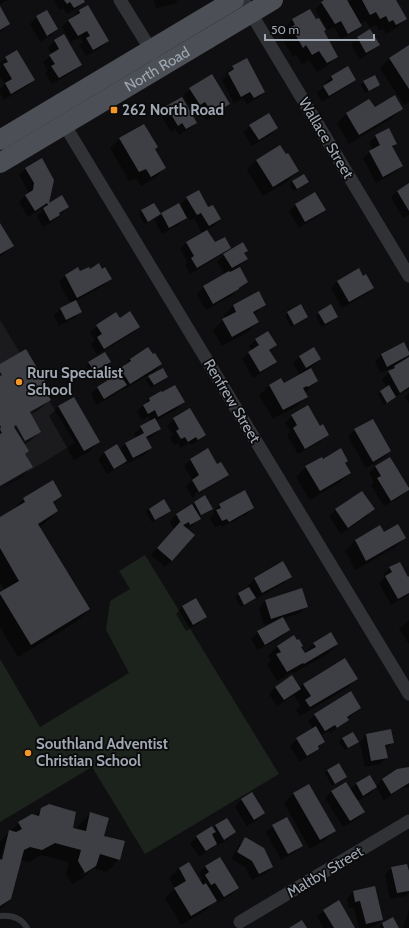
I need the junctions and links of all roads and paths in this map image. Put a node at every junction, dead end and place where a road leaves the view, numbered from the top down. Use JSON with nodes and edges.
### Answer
{"nodes":[{"id":1,"x":120,"y":0,"type":"edge"},
{"id":2,"x":234,"y":0,"type":"edge"},
{"id":3,"x":273,"y":0,"type":"edge"},
{"id":4,"x":247,"y":7,"type":"edge"},
{"id":5,"x":151,"y":50,"type":"junction"},
{"id":6,"x":161,"y":67,"type":"junction"},
{"id":7,"x":54,"y":107,"type":"junction"},
{"id":8,"x":65,"y":124,"type":"junction"},
{"id":9,"x":0,"y":140,"type":"edge"},
{"id":10,"x":0,"y":163,"type":"edge"},
{"id":11,"x":409,"y":276,"type":"edge"},
{"id":12,"x":409,"y":694,"type":"edge"},
{"id":13,"x":409,"y":821,"type":"edge"},
{"id":14,"x":0,"y":916,"type":"edge"},
{"id":15,"x":240,"y":922,"type":"dead end"},
{"id":16,"x":26,"y":928,"type":"edge"}],
"edges":[{"from":1,"to":5,"type":"street"},
{"from":2,"to":5,"type":"main road","name":"North Road"},
{"from":3,"to":4,"type":"main road","name":"North Road"},
{"from":4,"to":6,"type":"main road","name":"North Road"},
{"from":4,"to":11,"type":"street","name":"Wallace Street"},
{"from":5,"to":6,"type":"street"},
{"from":5,"to":7,"type":"main road","name":"North Road"},
{"from":6,"to":8,"type":"main road","name":"North Road"},
{"from":7,"to":8,"type":"street","name":"Renfrew Street"},
{"from":7,"to":9,"type":"main road","name":"North Road"},
{"from":8,"to":10,"type":"main road","name":"North Road"},
{"from":8,"to":12,"type":"street","name":"Renfrew Street"},
{"from":13,"to":15,"type":"street","name":"Maltby Street"},
{"from":14,"to":16,"type":"lane"}]}
